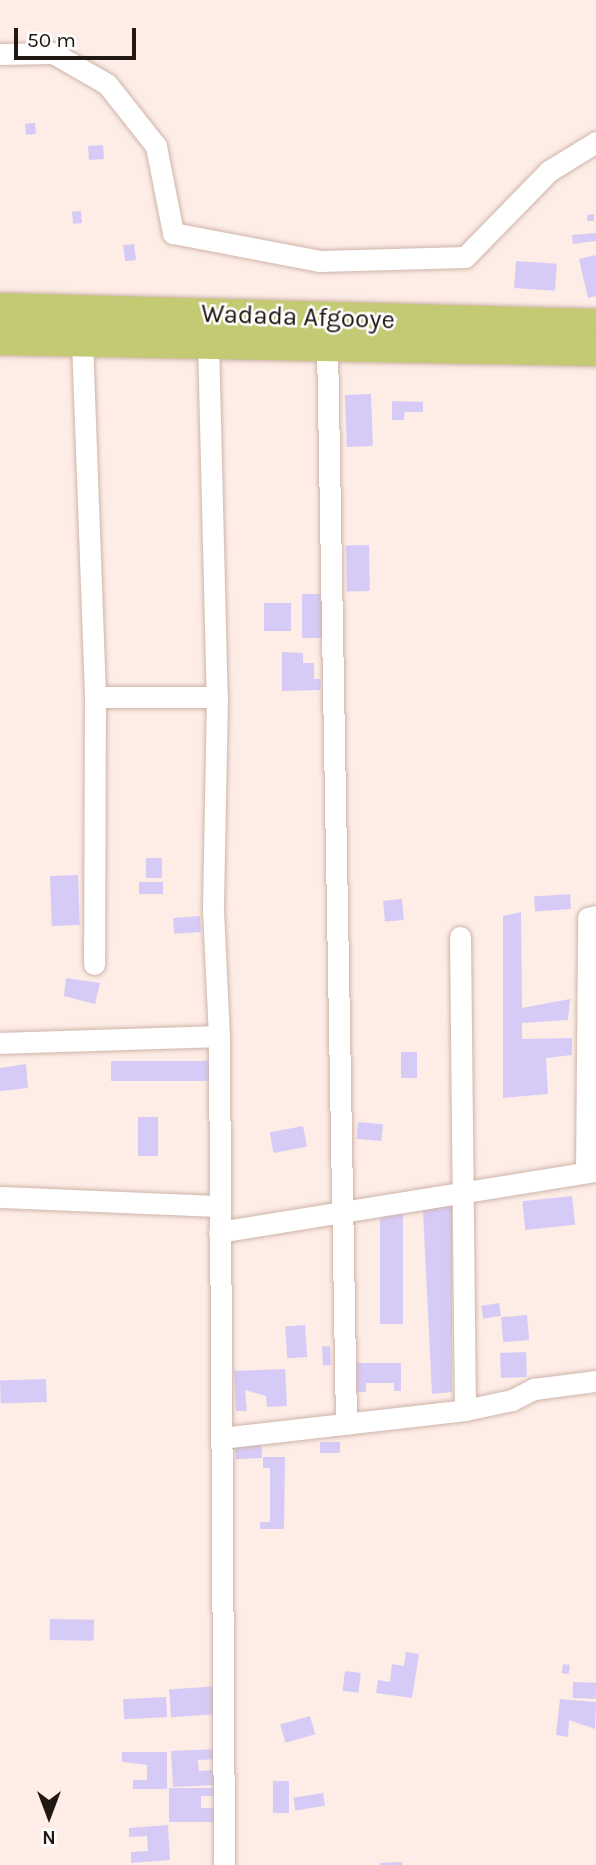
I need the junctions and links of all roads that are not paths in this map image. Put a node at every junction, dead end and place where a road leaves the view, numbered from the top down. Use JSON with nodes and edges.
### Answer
{"nodes":[{"id":1,"x":0,"y":54,"type":"edge"},
{"id":2,"x":596,"y":142,"type":"edge"},
{"id":3,"x":0,"y":309,"type":"edge"},
{"id":4,"x":596,"y":325,"type":"edge"},
{"id":5,"x":0,"y":339,"type":"edge"},
{"id":6,"x":82,"y":340,"type":"junction"},
{"id":7,"x":208,"y":340,"type":"junction"},
{"id":8,"x":327,"y":344,"type":"junction"},
{"id":9,"x":596,"y":350,"type":"edge"},
{"id":10,"x":95,"y":697,"type":"junction"},
{"id":11,"x":217,"y":697,"type":"junction"},
{"id":12,"x":596,"y":916,"type":"edge"},
{"id":13,"x":460,"y":937,"type":"dead end"},
{"id":14,"x":94,"y":964,"type":"dead end"},
{"id":15,"x":219,"y":1036,"type":"junction"},
{"id":16,"x":0,"y":1043,"type":"edge"},
{"id":17,"x":591,"y":1171,"type":"edge"},
{"id":18,"x":465,"y":1192,"type":"junction"},
{"id":19,"x":0,"y":1198,"type":"edge"},
{"id":20,"x":219,"y":1206,"type":"junction"},
{"id":21,"x":341,"y":1212,"type":"junction"},
{"id":22,"x":219,"y":1232,"type":"junction"},
{"id":23,"x":596,"y":1381,"type":"edge"},
{"id":24,"x":466,"y":1410,"type":"junction"},
{"id":25,"x":346,"y":1424,"type":"junction"},
{"id":26,"x":221,"y":1438,"type":"junction"},
{"id":27,"x":224,"y":1865,"type":"edge"}],
"edges":[{"from":1,"to":2,"type":"street"},
{"from":3,"to":4,"type":"highway","name":"Wadada Afgooye"},
{"from":5,"to":6,"type":"highway","name":"Wadada Afgooye"},
{"from":6,"to":7,"type":"highway","name":"Wadada Afgooye"},
{"from":6,"to":10,"type":"street"},
{"from":7,"to":8,"type":"highway","name":"Wadada Afgooye"},
{"from":7,"to":11,"type":"street"},
{"from":8,"to":9,"type":"highway","name":"Wadada Afgooye"},
{"from":8,"to":21,"type":"street"},
{"from":10,"to":11,"type":"street"},
{"from":10,"to":14,"type":"street"},
{"from":11,"to":15,"type":"street"},
{"from":12,"to":17,"type":"street"},
{"from":13,"to":18,"type":"street"},
{"from":15,"to":16,"type":"street"},
{"from":15,"to":20,"type":"street"},
{"from":17,"to":18,"type":"street"},
{"from":18,"to":21,"type":"street"},
{"from":18,"to":24,"type":"street"},
{"from":19,"to":20,"type":"street"},
{"from":20,"to":22,"type":"street"},
{"from":21,"to":22,"type":"street"},
{"from":21,"to":25,"type":"street"},
{"from":22,"to":26,"type":"street"},
{"from":23,"to":24,"type":"street"},
{"from":24,"to":25,"type":"street"},
{"from":25,"to":26,"type":"street"},
{"from":26,"to":27,"type":"street"}]}
